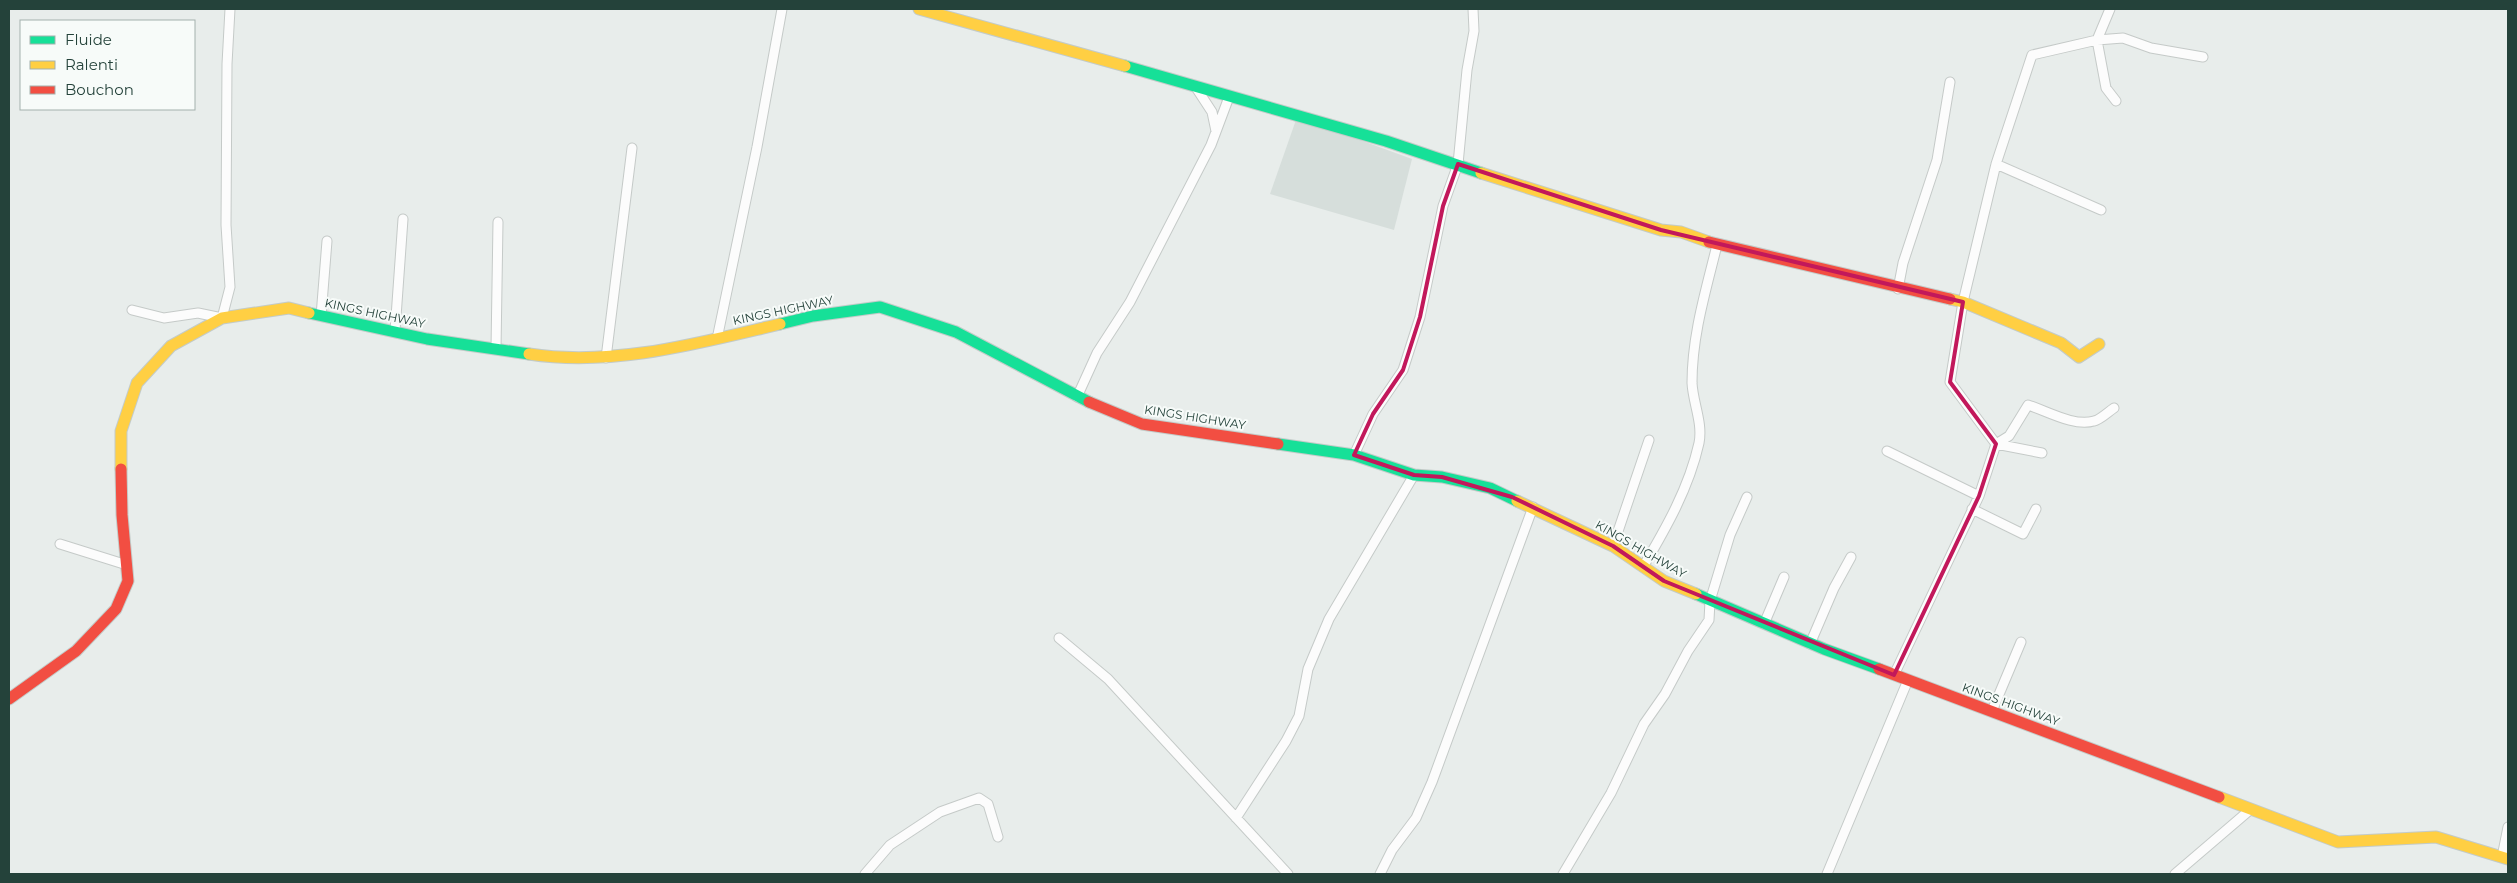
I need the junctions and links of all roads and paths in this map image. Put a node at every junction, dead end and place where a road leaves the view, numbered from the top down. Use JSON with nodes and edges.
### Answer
{"nodes":[{"id":1,"x":230,"y":9,"type":"edge"},
{"id":2,"x":782,"y":9,"type":"edge"},
{"id":3,"x":919,"y":9,"type":"edge"},
{"id":4,"x":1473,"y":9,"type":"edge"},
{"id":5,"x":2110,"y":9,"type":"edge"},
{"id":6,"x":2098,"y":40,"type":"junction"},
{"id":7,"x":2203,"y":57,"type":"dead end"},
{"id":8,"x":1950,"y":82,"type":"dead end"},
{"id":9,"x":1195,"y":86,"type":"junction"},
{"id":10,"x":1229,"y":97,"type":"junction"},
{"id":11,"x":2116,"y":101,"type":"dead end"},
{"id":12,"x":1216,"y":131,"type":"junction"},
{"id":13,"x":632,"y":148,"type":"dead end"},
{"id":14,"x":1458,"y":164,"type":"junction"},
{"id":15,"x":1996,"y":164,"type":"junction"},
{"id":16,"x":2101,"y":210,"type":"dead end"},
{"id":17,"x":403,"y":219,"type":"dead end"},
{"id":18,"x":498,"y":222,"type":"dead end"},
{"id":19,"x":327,"y":241,"type":"dead end"},
{"id":20,"x":1717,"y":245,"type":"junction"},
{"id":21,"x":1898,"y":289,"type":"junction"},
{"id":22,"x":1963,"y":302,"type":"junction"},
{"id":23,"x":132,"y":310,"type":"dead end"},
{"id":24,"x":321,"y":316,"type":"junction"},
{"id":25,"x":222,"y":318,"type":"junction"},
{"id":26,"x":395,"y":332,"type":"junction"},
{"id":27,"x":717,"y":339,"type":"junction"},
{"id":28,"x":2099,"y":344,"type":"dead end"},
{"id":29,"x":496,"y":349,"type":"junction"},
{"id":30,"x":606,"y":358,"type":"junction"},
{"id":31,"x":1077,"y":397,"type":"junction"},
{"id":32,"x":2114,"y":408,"type":"dead end"},
{"id":33,"x":1649,"y":440,"type":"dead end"},
{"id":34,"x":1996,"y":444,"type":"junction"},
{"id":35,"x":1887,"y":451,"type":"dead end"},
{"id":36,"x":2042,"y":454,"type":"dead end"},
{"id":37,"x":1354,"y":455,"type":"junction"},
{"id":38,"x":1414,"y":475,"type":"junction"},
{"id":39,"x":1979,"y":496,"type":"junction"},
{"id":40,"x":1747,"y":497,"type":"dead end"},
{"id":41,"x":1533,"y":507,"type":"junction"},
{"id":42,"x":1972,"y":509,"type":"junction"},
{"id":43,"x":2036,"y":509,"type":"dead end"},
{"id":44,"x":60,"y":544,"type":"dead end"},
{"id":45,"x":1613,"y":546,"type":"junction"},
{"id":46,"x":1851,"y":557,"type":"dead end"},
{"id":47,"x":127,"y":565,"type":"junction"},
{"id":48,"x":1643,"y":567,"type":"junction"},
{"id":49,"x":1784,"y":577,"type":"dead end"},
{"id":50,"x":1710,"y":601,"type":"junction"},
{"id":51,"x":1764,"y":624,"type":"junction"},
{"id":52,"x":1059,"y":638,"type":"dead end"},
{"id":53,"x":2021,"y":642,"type":"dead end"},
{"id":54,"x":1810,"y":644,"type":"junction"},
{"id":55,"x":1894,"y":675,"type":"junction"},
{"id":56,"x":1908,"y":680,"type":"junction"},
{"id":57,"x":9,"y":699,"type":"edge"},
{"id":58,"x":1992,"y":711,"type":"junction"},
{"id":59,"x":2252,"y":809,"type":"junction"},
{"id":60,"x":1236,"y":818,"type":"junction"},
{"id":61,"x":2508,"y":827,"type":"edge"},
{"id":62,"x":998,"y":838,"type":"dead end"},
{"id":63,"x":2505,"y":858,"type":"edge"},
{"id":64,"x":864,"y":874,"type":"edge"},
{"id":65,"x":1288,"y":874,"type":"edge"},
{"id":66,"x":1380,"y":874,"type":"edge"},
{"id":67,"x":1562,"y":874,"type":"edge"},
{"id":68,"x":1827,"y":874,"type":"edge"},
{"id":69,"x":2174,"y":874,"type":"edge"}],
"edges":[{"from":1,"to":25,"type":"street"},
{"from":2,"to":27,"type":"street"},
{"from":3,"to":9,"type":"street"},
{"from":4,"to":14,"type":"street"},
{"from":5,"to":6,"type":"street"},
{"from":6,"to":7,"type":"street"},
{"from":6,"to":11,"type":"street"},
{"from":6,"to":15,"type":"street"},
{"from":8,"to":21,"type":"street"},
{"from":9,"to":10,"type":"street"},
{"from":9,"to":12,"type":"street"},
{"from":10,"to":12,"type":"street"},
{"from":10,"to":14,"type":"street"},
{"from":12,"to":31,"type":"street"},
{"from":13,"to":30,"type":"street"},
{"from":14,"to":20,"type":"street"},
{"from":14,"to":37,"type":"street"},
{"from":15,"to":16,"type":"street"},
{"from":15,"to":22,"type":"street"},
{"from":17,"to":26,"type":"street"},
{"from":18,"to":29,"type":"street"},
{"from":19,"to":24,"type":"street"},
{"from":20,"to":21,"type":"street"},
{"from":20,"to":48,"type":"street"},
{"from":21,"to":22,"type":"street"},
{"from":22,"to":28,"type":"street"},
{"from":22,"to":34,"type":"street"},
{"from":23,"to":25,"type":"street"},
{"from":24,"to":25,"type":"street","name":"KINGS HIGHWAY"},
{"from":24,"to":26,"type":"street","name":"KINGS HIGHWAY"},
{"from":25,"to":47,"type":"street","name":"KINGS HIGHWAY"},
{"from":26,"to":29,"type":"street","name":"KINGS HIGHWAY"},
{"from":27,"to":30,"type":"street","name":"KINGS HIGHWAY"},
{"from":27,"to":31,"type":"street","name":"KINGS HIGHWAY"},
{"from":29,"to":30,"type":"street","name":"KINGS HIGHWAY"},
{"from":31,"to":37,"type":"street","name":"KINGS HIGHWAY"},
{"from":32,"to":34,"type":"street"},
{"from":33,"to":45,"type":"street"},
{"from":34,"to":36,"type":"street"},
{"from":34,"to":39,"type":"street"},
{"from":35,"to":39,"type":"street"},
{"from":37,"to":38,"type":"street","name":"KINGS HIGHWAY"},
{"from":38,"to":41,"type":"street","name":"KINGS HIGHWAY"},
{"from":38,"to":60,"type":"street"},
{"from":39,"to":42,"type":"street"},
{"from":40,"to":50,"type":"street"},
{"from":41,"to":45,"type":"street","name":"KINGS HIGHWAY"},
{"from":41,"to":66,"type":"street"},
{"from":42,"to":43,"type":"street"},
{"from":42,"to":55,"type":"street"},
{"from":44,"to":47,"type":"street"},
{"from":45,"to":48,"type":"street","name":"KINGS HIGHWAY"},
{"from":46,"to":54,"type":"street"},
{"from":47,"to":57,"type":"street","name":"KINGS HIGHWAY"},
{"from":48,"to":50,"type":"street","name":"KINGS HIGHWAY"},
{"from":49,"to":51,"type":"street"},
{"from":50,"to":51,"type":"street","name":"KINGS HIGHWAY"},
{"from":50,"to":67,"type":"street"},
{"from":51,"to":54,"type":"street","name":"KINGS HIGHWAY"},
{"from":52,"to":60,"type":"street"},
{"from":53,"to":58,"type":"street"},
{"from":54,"to":55,"type":"street","name":"KINGS HIGHWAY"},
{"from":55,"to":56,"type":"street","name":"KINGS HIGHWAY"},
{"from":56,"to":58,"type":"street","name":"KINGS HIGHWAY"},
{"from":56,"to":68,"type":"street"},
{"from":58,"to":59,"type":"street","name":"KINGS HIGHWAY"},
{"from":59,"to":63,"type":"street","name":"KINGS HIGHWAY"},
{"from":59,"to":69,"type":"street"},
{"from":60,"to":65,"type":"street"},
{"from":61,"to":63,"type":"street"},
{"from":62,"to":64,"type":"street"}]}
